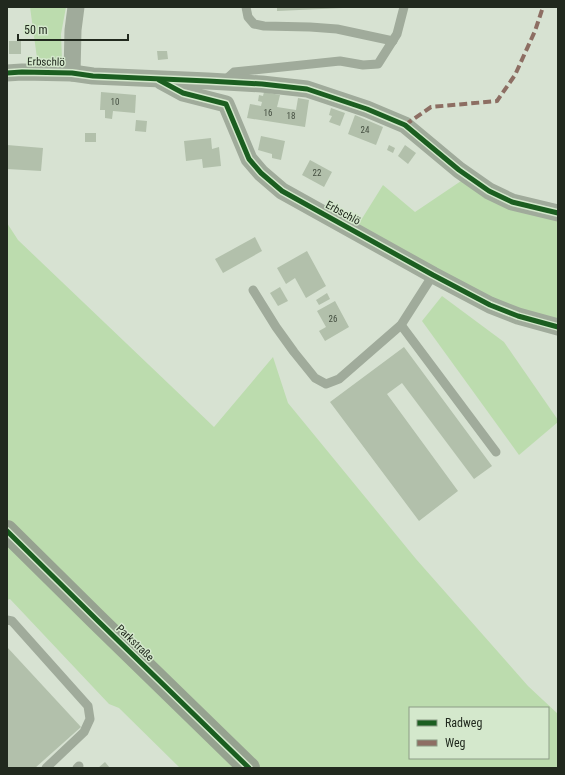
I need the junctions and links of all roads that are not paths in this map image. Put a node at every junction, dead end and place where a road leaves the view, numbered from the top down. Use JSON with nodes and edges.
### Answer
{"nodes":[{"id":1,"x":76,"y":7,"type":"edge"},
{"id":2,"x":246,"y":7,"type":"edge"},
{"id":3,"x":404,"y":7,"type":"edge"},
{"id":4,"x":393,"y":41,"type":"junction"},
{"id":5,"x":7,"y":73,"type":"edge"},
{"id":6,"x":72,"y":73,"type":"junction"},
{"id":7,"x":156,"y":79,"type":"junction"},
{"id":8,"x":223,"y":82,"type":"junction"},
{"id":9,"x":558,"y":213,"type":"edge"},
{"id":10,"x":433,"y":275,"type":"junction"},
{"id":11,"x":253,"y":290,"type":"dead end"},
{"id":12,"x":401,"y":325,"type":"junction"},
{"id":13,"x":558,"y":327,"type":"edge"},
{"id":14,"x":496,"y":452,"type":"dead end"},
{"id":15,"x":7,"y":531,"type":"edge"},
{"id":16,"x":7,"y":620,"type":"edge"},
{"id":17,"x":46,"y":768,"type":"edge"},
{"id":18,"x":249,"y":768,"type":"edge"}],
"edges":[{"from":1,"to":6,"type":"street"},
{"from":2,"to":4,"type":"lane"},
{"from":3,"to":4,"type":"lane"},
{"from":4,"to":8,"type":"lane"},
{"from":5,"to":6,"type":"street","name":"Erbschlö"},
{"from":6,"to":7,"type":"street","name":"Erbschlö"},
{"from":7,"to":8,"type":"street","name":"Erbschlö"},
{"from":7,"to":10,"type":"street","name":"Erbschlö"},
{"from":8,"to":9,"type":"street","name":"Erbschlö"},
{"from":10,"to":12,"type":"lane"},
{"from":10,"to":13,"type":"street","name":"Erbschlö"},
{"from":11,"to":12,"type":"lane"},
{"from":12,"to":14,"type":"lane"},
{"from":15,"to":18,"type":"main road","name":"Parkstraße"},
{"from":16,"to":17,"type":"lane"}]}
